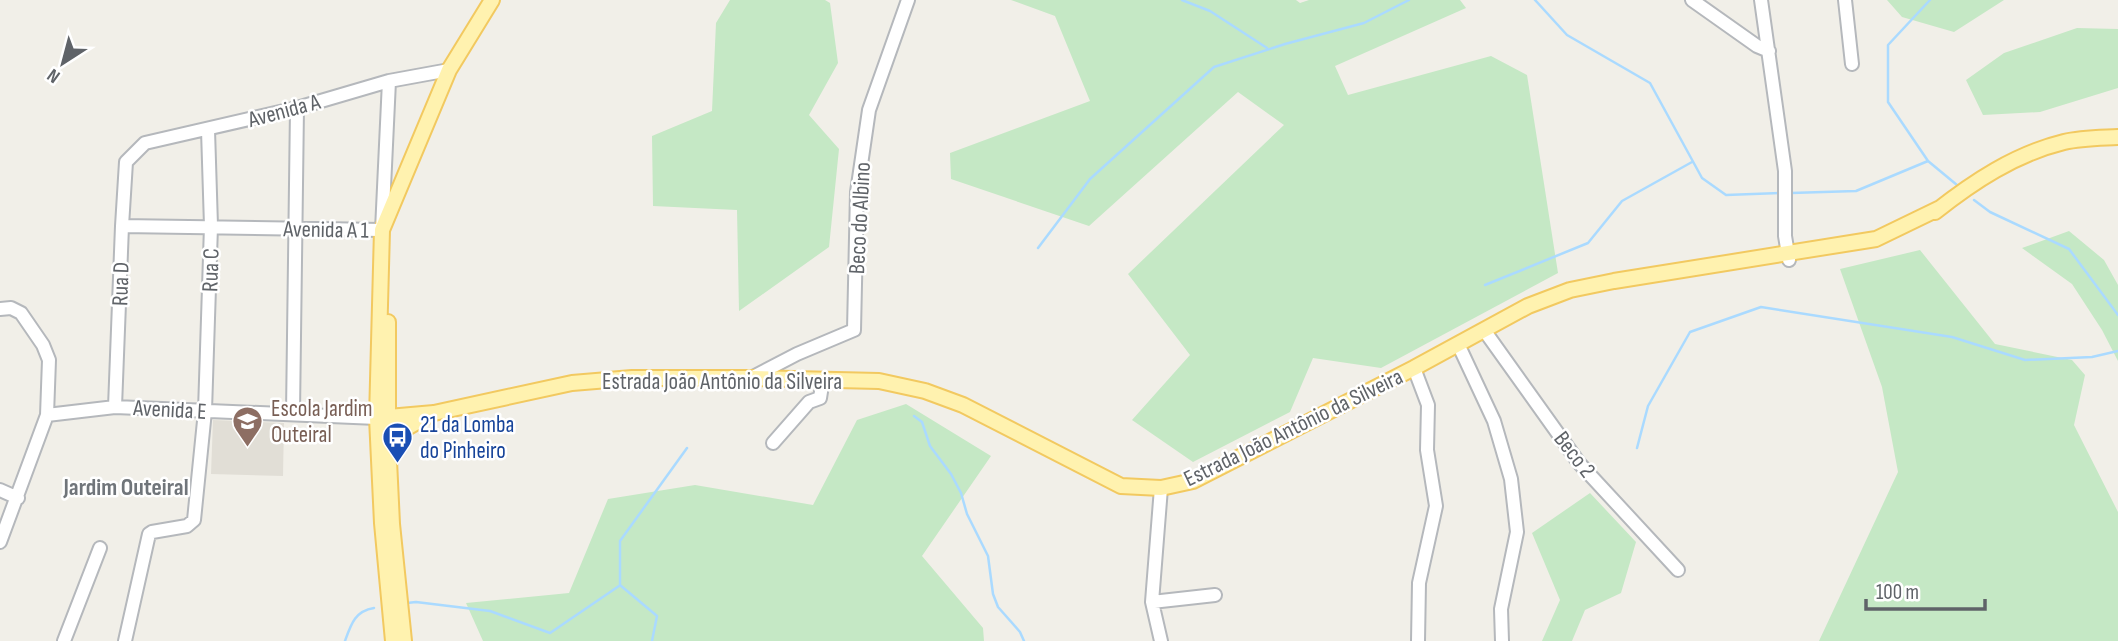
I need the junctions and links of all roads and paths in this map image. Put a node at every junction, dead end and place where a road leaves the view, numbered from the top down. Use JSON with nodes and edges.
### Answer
{"nodes":[{"id":1,"x":492,"y":0,"type":"edge"},
{"id":2,"x":908,"y":0,"type":"edge"},
{"id":3,"x":1692,"y":0,"type":"edge"},
{"id":4,"x":1761,"y":0,"type":"edge"},
{"id":5,"x":1845,"y":0,"type":"edge"},
{"id":6,"x":1769,"y":51,"type":"junction"},
{"id":7,"x":1852,"y":64,"type":"dead end"},
{"id":8,"x":449,"y":70,"type":"junction"},
{"id":9,"x":389,"y":81,"type":"junction"},
{"id":10,"x":297,"y":108,"type":"junction"},
{"id":11,"x":208,"y":130,"type":"junction"},
{"id":12,"x":2118,"y":137,"type":"edge"},
{"id":13,"x":127,"y":162,"type":"joint"},
{"id":14,"x":122,"y":226,"type":"junction"},
{"id":15,"x":211,"y":226,"type":"junction"},
{"id":16,"x":296,"y":229,"type":"junction"},
{"id":17,"x":382,"y":230,"type":"junction"},
{"id":18,"x":1788,"y":256,"type":"junction"},
{"id":19,"x":0,"y":309,"type":"edge"},
{"id":20,"x":1484,"y":330,"type":"junction"},
{"id":21,"x":1458,"y":344,"type":"junction"},
{"id":22,"x":1414,"y":368,"type":"junction"},
{"id":23,"x":751,"y":378,"type":"junction"},
{"id":24,"x":823,"y":379,"type":"junction"},
{"id":25,"x":115,"y":407,"type":"junction"},
{"id":26,"x":205,"y":411,"type":"junction"},
{"id":27,"x":434,"y":413,"type":"junction"},
{"id":28,"x":293,"y":414,"type":"junction"},
{"id":29,"x":47,"y":415,"type":"junction"},
{"id":30,"x":383,"y":418,"type":"junction"},
{"id":31,"x":388,"y":439,"type":"junction"},
{"id":32,"x":773,"y":443,"type":"dead end"},
{"id":33,"x":1161,"y":488,"type":"junction"},
{"id":34,"x":0,"y":490,"type":"edge"},
{"id":35,"x":18,"y":498,"type":"junction"},
{"id":36,"x":0,"y":542,"type":"edge"},
{"id":37,"x":100,"y":548,"type":"dead end"},
{"id":38,"x":1678,"y":569,"type":"dead end"},
{"id":39,"x":1215,"y":595,"type":"dead end"},
{"id":40,"x":1152,"y":602,"type":"junction"},
{"id":41,"x":64,"y":641,"type":"edge"},
{"id":42,"x":125,"y":641,"type":"edge"},
{"id":43,"x":393,"y":641,"type":"edge"},
{"id":44,"x":404,"y":641,"type":"edge"},
{"id":45,"x":1161,"y":641,"type":"edge"},
{"id":46,"x":1418,"y":641,"type":"edge"},
{"id":47,"x":1502,"y":641,"type":"edge"}],
"edges":[{"from":1,"to":8,"type":"main road"},
{"from":2,"to":23,"type":"street","name":"Beco do Albino"},
{"from":3,"to":6,"type":"street"},
{"from":4,"to":6,"type":"street"},
{"from":5,"to":7,"type":"street"},
{"from":6,"to":18,"type":"street"},
{"from":8,"to":9,"type":"street","name":"Avenida A"},
{"from":8,"to":17,"type":"main road"},
{"from":9,"to":10,"type":"street","name":"Avenida A"},
{"from":9,"to":17,"type":"street","name":"Avenida A 1"},
{"from":10,"to":11,"type":"street","name":"Avenida A"},
{"from":10,"to":16,"type":"street"},
{"from":11,"to":13,"type":"street","name":"Avenida A"},
{"from":11,"to":15,"type":"street","name":"Rua C"},
{"from":12,"to":18,"type":"main road","name":"Estrada João Antônio da Silveira"},
{"from":13,"to":14,"type":"street","name":"Rua D"},
{"from":14,"to":15,"type":"street","name":"Avenida A 1"},
{"from":14,"to":25,"type":"street","name":"Rua D"},
{"from":15,"to":16,"type":"street","name":"Avenida A 1"},
{"from":15,"to":26,"type":"street","name":"Rua C"},
{"from":16,"to":17,"type":"street","name":"Avenida A 1"},
{"from":16,"to":28,"type":"street"},
{"from":17,"to":30,"type":"main road"},
{"from":18,"to":20,"type":"main road","name":"Estrada João Antônio da Silveira"},
{"from":19,"to":29,"type":"street"},
{"from":20,"to":21,"type":"main road","name":"Estrada João Antônio da Silveira"},
{"from":20,"to":38,"type":"street","name":"Beco 2"},
{"from":21,"to":22,"type":"main road","name":"Estrada João Antônio da Silveira"},
{"from":21,"to":47,"type":"street"},
{"from":22,"to":33,"type":"main road","name":"Estrada João Antônio da Silveira"},
{"from":22,"to":46,"type":"street"},
{"from":23,"to":24,"type":"main road","name":"Estrada João Antônio da Silveira"},
{"from":23,"to":27,"type":"main road","name":"Estrada João Antônio da Silveira"},
{"from":24,"to":32,"type":"street"},
{"from":24,"to":33,"type":"main road","name":"Estrada João Antônio da Silveira"},
{"from":25,"to":26,"type":"street","name":"Avenida E"},
{"from":25,"to":29,"type":"street","name":"Avenida E"},
{"from":26,"to":28,"type":"street","name":"Avenida E"},
{"from":26,"to":42,"type":"street","name":"Rua C"},
{"from":27,"to":30,"type":"main road","name":"Estrada João Antônio da Silveira"},
{"from":27,"to":31,"type":"main road","name":"Estrada João Antônio da Silveira"},
{"from":28,"to":30,"type":"street","name":"Avenida E"},
{"from":29,"to":35,"type":"street"},
{"from":30,"to":31,"type":"main road"},
{"from":30,"to":43,"type":"main road"},
{"from":31,"to":44,"type":"main road"},
{"from":33,"to":40,"type":"street"},
{"from":34,"to":35,"type":"street"},
{"from":35,"to":36,"type":"street"},
{"from":37,"to":41,"type":"street"},
{"from":39,"to":40,"type":"street"},
{"from":40,"to":45,"type":"street"}]}
